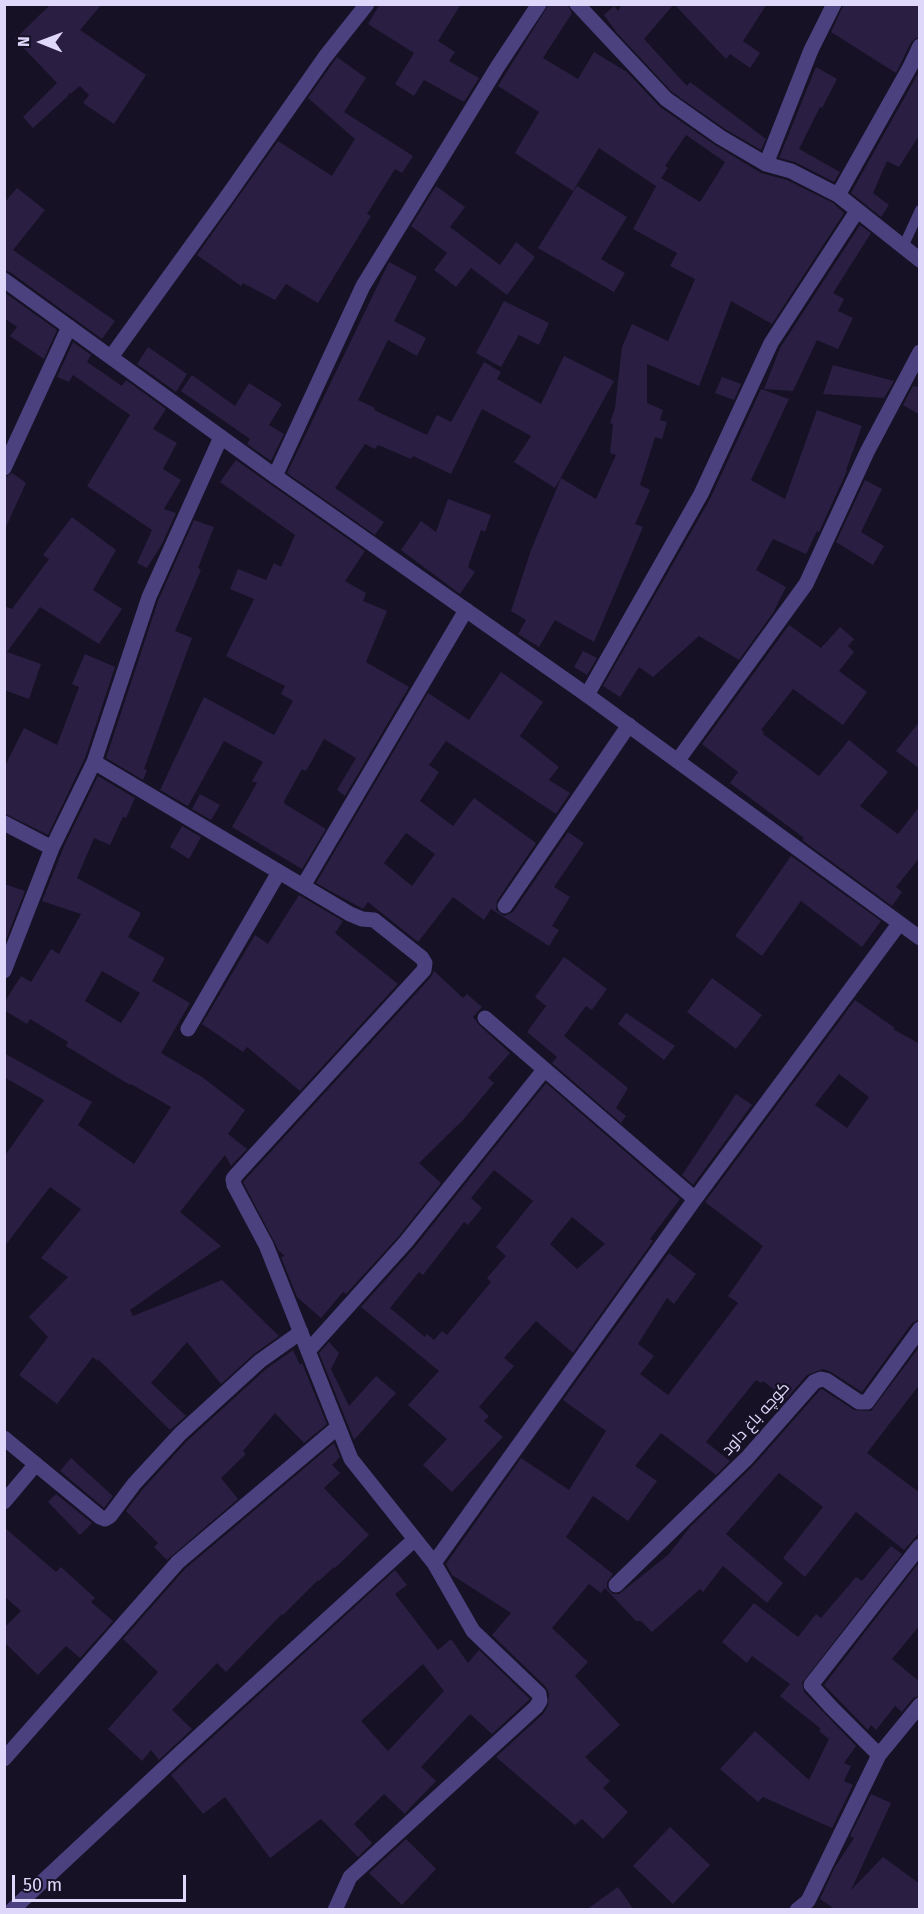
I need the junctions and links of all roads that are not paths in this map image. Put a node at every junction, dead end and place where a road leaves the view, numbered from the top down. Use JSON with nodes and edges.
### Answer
{"nodes":[{"id":1,"x":367,"y":4,"type":"edge"},
{"id":2,"x":538,"y":4,"type":"edge"},
{"id":3,"x":578,"y":4,"type":"edge"},
{"id":4,"x":834,"y":4,"type":"edge"},
{"id":5,"x":920,"y":46,"type":"edge"},
{"id":6,"x":766,"y":164,"type":"junction"},
{"id":7,"x":838,"y":195,"type":"junction"},
{"id":8,"x":920,"y":210,"type":"edge"},
{"id":9,"x":858,"y":211,"type":"junction"},
{"id":10,"x":903,"y":247,"type":"junction"},
{"id":11,"x":920,"y":260,"type":"edge"},
{"id":12,"x":4,"y":280,"type":"edge"},
{"id":13,"x":69,"y":327,"type":"junction"},
{"id":14,"x":920,"y":352,"type":"edge"},
{"id":15,"x":111,"y":357,"type":"junction"},
{"id":16,"x":221,"y":437,"type":"junction"},
{"id":17,"x":4,"y":468,"type":"edge"},
{"id":18,"x":275,"y":476,"type":"junction"},
{"id":19,"x":466,"y":610,"type":"junction"},
{"id":20,"x":587,"y":695,"type":"junction"},
{"id":21,"x":629,"y":725,"type":"junction"},
{"id":22,"x":678,"y":760,"type":"junction"},
{"id":23,"x":94,"y":762,"type":"junction"},
{"id":24,"x":4,"y":823,"type":"edge"},
{"id":25,"x":52,"y":848,"type":"junction"},
{"id":26,"x":279,"y":872,"type":"junction"},
{"id":27,"x":303,"y":886,"type":"junction"},
{"id":28,"x":505,"y":906,"type":"dead end"},
{"id":29,"x":899,"y":924,"type":"junction"},
{"id":30,"x":920,"y":938,"type":"edge"},
{"id":31,"x":4,"y":971,"type":"edge"},
{"id":32,"x":485,"y":1018,"type":"dead end"},
{"id":33,"x":188,"y":1029,"type":"dead end"},
{"id":34,"x":544,"y":1070,"type":"junction"},
{"id":35,"x":694,"y":1199,"type":"junction"},
{"id":36,"x":920,"y":1329,"type":"edge"},
{"id":37,"x":301,"y":1332,"type":"junction"},
{"id":38,"x":308,"y":1351,"type":"junction"},
{"id":39,"x":338,"y":1427,"type":"junction"},
{"id":40,"x":4,"y":1438,"type":"edge"},
{"id":41,"x":36,"y":1464,"type":"junction"},
{"id":42,"x":4,"y":1502,"type":"edge"},
{"id":43,"x":415,"y":1539,"type":"junction"},
{"id":44,"x":920,"y":1546,"type":"edge"},
{"id":45,"x":434,"y":1563,"type":"junction"},
{"id":46,"x":616,"y":1585,"type":"dead end"},
{"id":47,"x":920,"y":1705,"type":"edge"},
{"id":48,"x":879,"y":1755,"type":"junction"},
{"id":49,"x":4,"y":1759,"type":"edge"},
{"id":50,"x":808,"y":1907,"type":"edge"},
{"id":51,"x":12,"y":1910,"type":"edge"},
{"id":52,"x":335,"y":1910,"type":"edge"}],
"edges":[{"from":1,"to":15,"type":"street"},
{"from":2,"to":18,"type":"street"},
{"from":3,"to":6,"type":"street"},
{"from":4,"to":6,"type":"street"},
{"from":5,"to":7,"type":"street"},
{"from":6,"to":7,"type":"street"},
{"from":7,"to":9,"type":"street"},
{"from":8,"to":10,"type":"lane"},
{"from":9,"to":10,"type":"street"},
{"from":9,"to":20,"type":"street"},
{"from":10,"to":11,"type":"street"},
{"from":12,"to":13,"type":"street"},
{"from":13,"to":15,"type":"street"},
{"from":13,"to":17,"type":"street"},
{"from":14,"to":22,"type":"street"},
{"from":15,"to":16,"type":"street"},
{"from":16,"to":18,"type":"street"},
{"from":16,"to":23,"type":"street"},
{"from":18,"to":19,"type":"street"},
{"from":19,"to":20,"type":"street"},
{"from":19,"to":27,"type":"street"},
{"from":20,"to":21,"type":"street"},
{"from":21,"to":22,"type":"street"},
{"from":21,"to":28,"type":"street"},
{"from":22,"to":29,"type":"street"},
{"from":23,"to":25,"type":"street"},
{"from":23,"to":26,"type":"street"},
{"from":24,"to":25,"type":"street"},
{"from":25,"to":31,"type":"street"},
{"from":26,"to":27,"type":"street"},
{"from":26,"to":33,"type":"street"},
{"from":27,"to":37,"type":"street"},
{"from":29,"to":30,"type":"street"},
{"from":29,"to":35,"type":"street"},
{"from":32,"to":34,"type":"street"},
{"from":34,"to":35,"type":"street"},
{"from":34,"to":38,"type":"street"},
{"from":35,"to":45,"type":"street"},
{"from":36,"to":46,"type":"street","name":"کوچه باغ داود"},
{"from":37,"to":38,"type":"street"},
{"from":37,"to":41,"type":"street"},
{"from":38,"to":39,"type":"street"},
{"from":39,"to":43,"type":"street"},
{"from":39,"to":49,"type":"street"},
{"from":40,"to":41,"type":"street"},
{"from":41,"to":42,"type":"street"},
{"from":43,"to":45,"type":"street"},
{"from":43,"to":51,"type":"street"},
{"from":44,"to":48,"type":"street"},
{"from":45,"to":52,"type":"street"},
{"from":47,"to":48,"type":"street"},
{"from":48,"to":50,"type":"street"}]}
